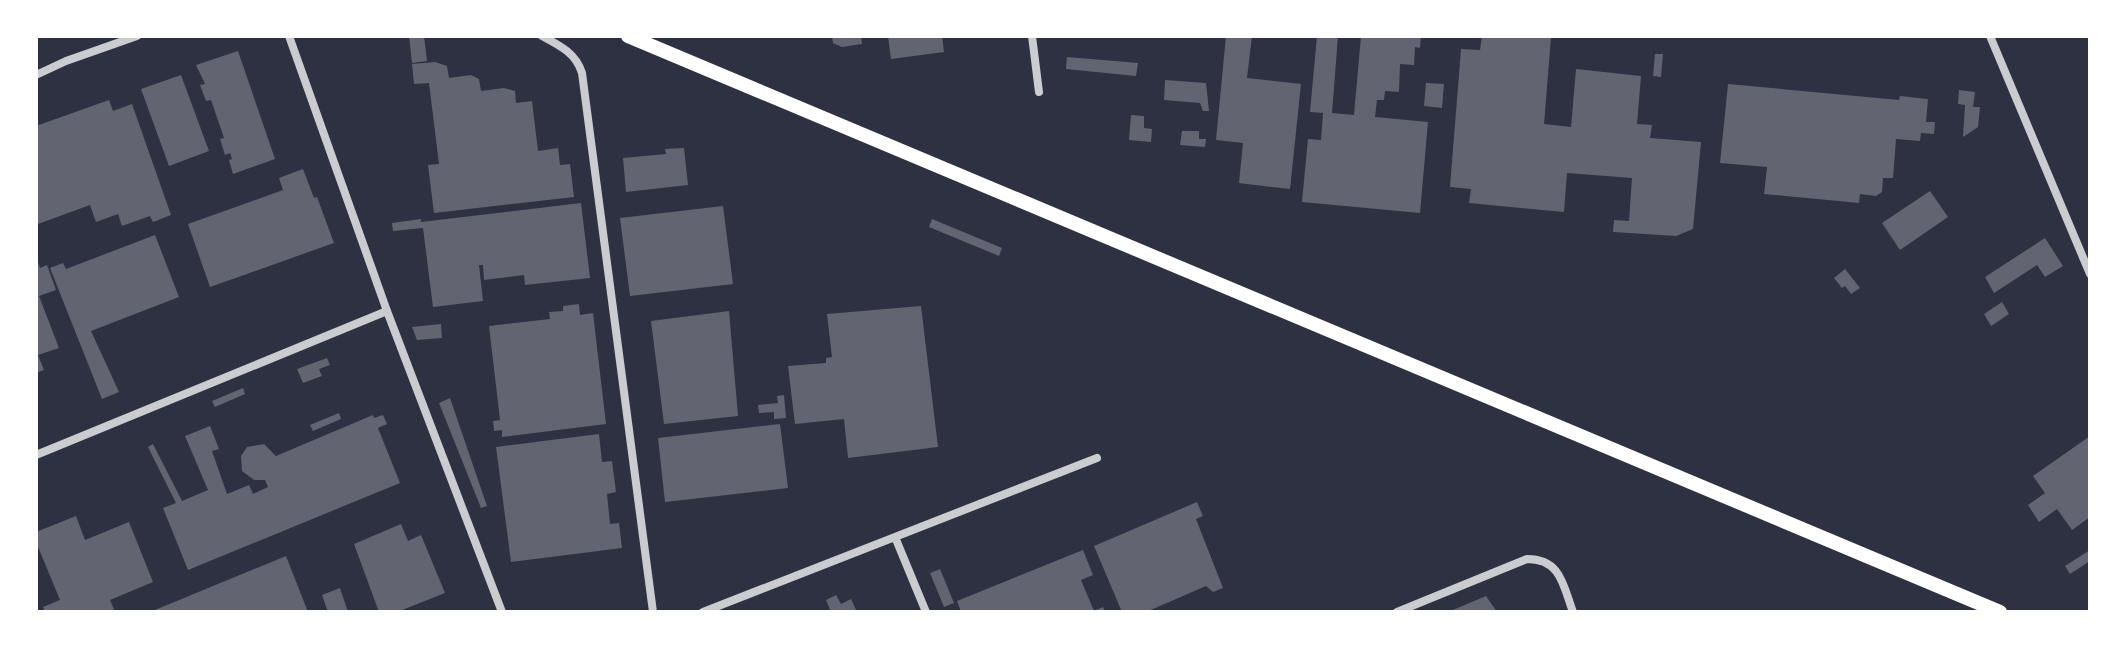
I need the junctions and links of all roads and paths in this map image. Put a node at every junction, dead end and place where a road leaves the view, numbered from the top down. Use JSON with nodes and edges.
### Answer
{"nodes":[{"id":1,"x":137,"y":36,"type":"edge"},
{"id":2,"x":289,"y":36,"type":"edge"},
{"id":3,"x":542,"y":36,"type":"edge"},
{"id":4,"x":628,"y":36,"type":"edge"},
{"id":5,"x":1032,"y":36,"type":"edge"},
{"id":6,"x":1990,"y":36,"type":"edge"},
{"id":7,"x":36,"y":75,"type":"edge"},
{"id":8,"x":1039,"y":92,"type":"dead end"},
{"id":9,"x":2090,"y":274,"type":"edge"},
{"id":10,"x":387,"y":311,"type":"junction"},
{"id":11,"x":36,"y":455,"type":"edge"},
{"id":12,"x":1097,"y":458,"type":"dead end"},
{"id":13,"x":895,"y":537,"type":"junction"},
{"id":14,"x":1998,"y":611,"type":"edge"},
{"id":15,"x":502,"y":612,"type":"edge"},
{"id":16,"x":653,"y":612,"type":"edge"},
{"id":17,"x":703,"y":612,"type":"edge"},
{"id":18,"x":926,"y":612,"type":"edge"},
{"id":19,"x":1397,"y":612,"type":"edge"},
{"id":20,"x":1573,"y":612,"type":"edge"}],
"edges":[{"from":1,"to":7,"type":"street"},
{"from":2,"to":10,"type":"street"},
{"from":3,"to":16,"type":"street"},
{"from":4,"to":14,"type":"main road"},
{"from":5,"to":8,"type":"street"},
{"from":6,"to":9,"type":"street"},
{"from":10,"to":11,"type":"street"},
{"from":10,"to":15,"type":"street"},
{"from":12,"to":13,"type":"street"},
{"from":13,"to":17,"type":"street"},
{"from":13,"to":18,"type":"street"},
{"from":19,"to":20,"type":"street"}]}
